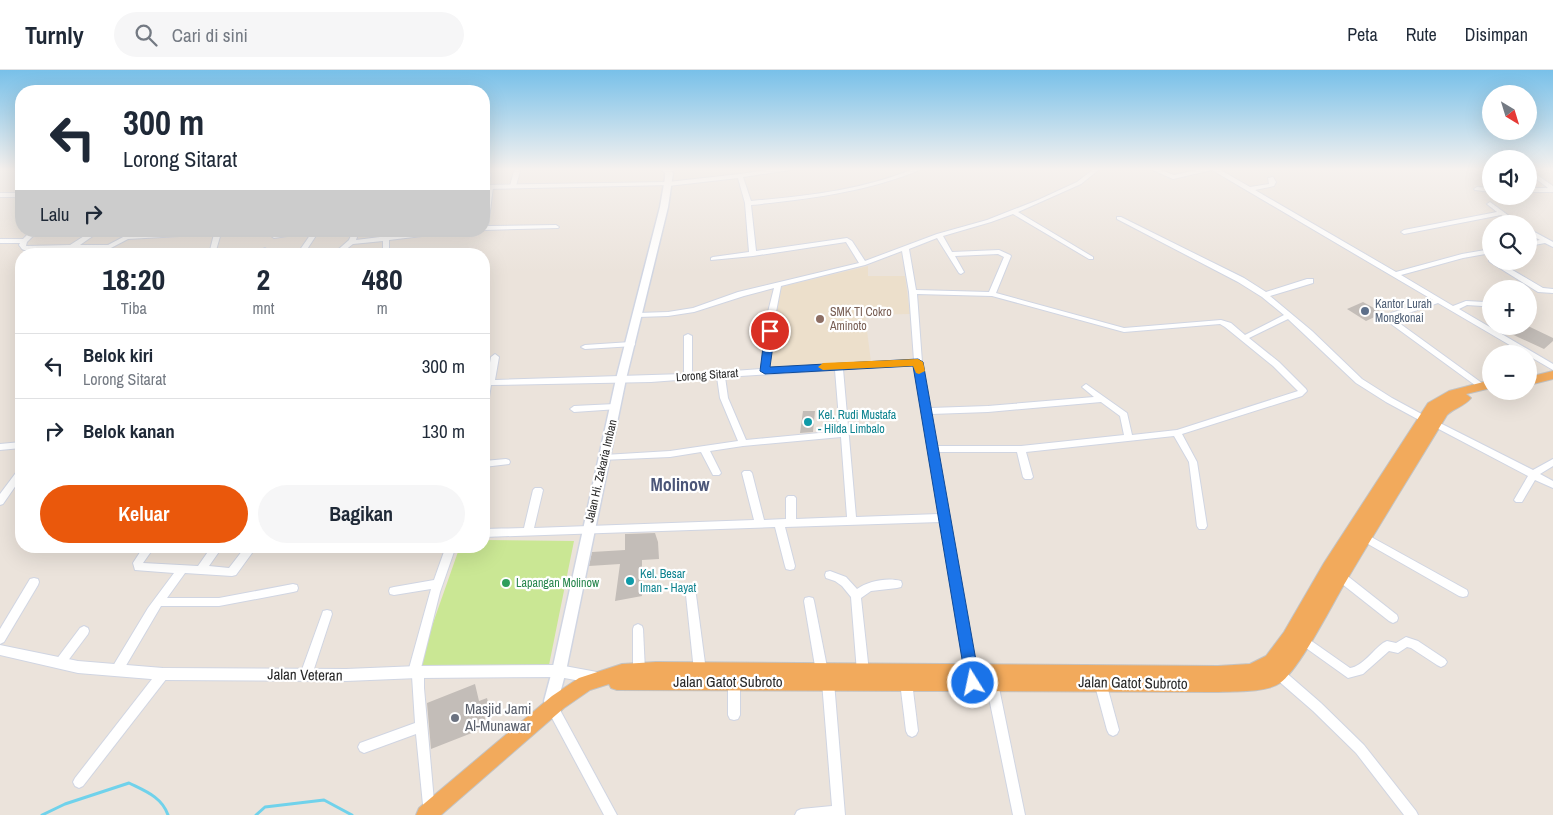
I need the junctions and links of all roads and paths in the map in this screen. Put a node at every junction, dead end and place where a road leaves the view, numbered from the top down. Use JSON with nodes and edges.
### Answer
{"nodes":[{"id":1,"x":664,"y":203,"type":"edge"},
{"id":2,"x":748,"y":203,"type":"edge"},
{"id":3,"x":1035,"y":203,"type":"edge"},
{"id":4,"x":1273,"y":203,"type":"edge"},
{"id":5,"x":1491,"y":205,"type":"edge"},
{"id":6,"x":1014,"y":212,"type":"junction"},
{"id":7,"x":1501,"y":213,"type":"junction"},
{"id":8,"x":1504,"y":215,"type":"edge"},
{"id":9,"x":1119,"y":218,"type":"dead end"},
{"id":10,"x":556,"y":227,"type":"dead end"},
{"id":11,"x":490,"y":228,"type":"edge"},
{"id":12,"x":1404,"y":232,"type":"dead end"},
{"id":13,"x":939,"y":235,"type":"junction"},
{"id":14,"x":1537,"y":236,"type":"edge"},
{"id":15,"x":29,"y":237,"type":"edge"},
{"id":16,"x":87,"y":237,"type":"edge"},
{"id":17,"x":128,"y":237,"type":"edge"},
{"id":18,"x":312,"y":237,"type":"edge"},
{"id":19,"x":354,"y":237,"type":"edge"},
{"id":20,"x":395,"y":237,"type":"edge"},
{"id":21,"x":386,"y":238,"type":"junction"},
{"id":22,"x":0,"y":241,"type":"edge"},
{"id":23,"x":25,"y":241,"type":"junction"},
{"id":24,"x":352,"y":241,"type":"junction"},
{"id":25,"x":1550,"y":243,"type":"edge"},
{"id":26,"x":1537,"y":244,"type":"edge"},
{"id":27,"x":109,"y":247,"type":"joint"},
{"id":28,"x":69,"y":248,"type":"junction"},
{"id":29,"x":304,"y":248,"type":"edge"},
{"id":30,"x":343,"y":248,"type":"edge"},
{"id":31,"x":386,"y":248,"type":"edge"},
{"id":32,"x":905,"y":248,"type":"junction"},
{"id":33,"x":1482,"y":252,"type":"edge"},
{"id":34,"x":1479,"y":253,"type":"junction"},
{"id":35,"x":753,"y":254,"type":"junction"},
{"id":36,"x":950,"y":254,"type":"junction"},
{"id":37,"x":1482,"y":255,"type":"edge"},
{"id":38,"x":1091,"y":258,"type":"dead end"},
{"id":39,"x":713,"y":259,"type":"dead end"},
{"id":40,"x":863,"y":264,"type":"junction"},
{"id":41,"x":1507,"y":270,"type":"edge"},
{"id":42,"x":961,"y":272,"type":"dead end"},
{"id":43,"x":1396,"y":274,"type":"junction"},
{"id":44,"x":1310,"y":281,"type":"dead end"},
{"id":45,"x":778,"y":285,"type":"junction"},
{"id":46,"x":1553,"y":290,"type":"edge"},
{"id":47,"x":913,"y":292,"type":"junction"},
{"id":48,"x":992,"y":294,"type":"junction"},
{"id":49,"x":1265,"y":295,"type":"junction"},
{"id":50,"x":1439,"y":300,"type":"junction"},
{"id":51,"x":1482,"y":304,"type":"dead end"},
{"id":52,"x":1454,"y":308,"type":"junction"},
{"id":53,"x":638,"y":315,"type":"junction"},
{"id":54,"x":1288,"y":315,"type":"junction"},
{"id":55,"x":688,"y":336,"type":"dead end"},
{"id":56,"x":1244,"y":338,"type":"junction"},
{"id":57,"x":631,"y":344,"type":"junction"},
{"id":58,"x":585,"y":347,"type":"dead end"},
{"id":59,"x":495,"y":357,"type":"dead end"},
{"id":60,"x":918,"y":362,"type":"junction"},
{"id":61,"x":839,"y":366,"type":"junction"},
{"id":62,"x":1553,"y":367,"type":"edge"},
{"id":63,"x":765,"y":371,"type":"junction"},
{"id":64,"x":1537,"y":372,"type":"edge"},
{"id":65,"x":721,"y":374,"type":"junction"},
{"id":66,"x":490,"y":375,"type":"edge"},
{"id":67,"x":1553,"y":375,"type":"edge"},
{"id":68,"x":688,"y":377,"type":"junction"},
{"id":69,"x":621,"y":379,"type":"junction"},
{"id":70,"x":1537,"y":379,"type":"edge"},
{"id":71,"x":490,"y":382,"type":"edge"},
{"id":72,"x":1482,"y":383,"type":"edge"},
{"id":73,"x":1086,"y":388,"type":"dead end"},
{"id":74,"x":1482,"y":390,"type":"edge"},
{"id":75,"x":1101,"y":399,"type":"junction"},
{"id":76,"x":615,"y":407,"type":"junction"},
{"id":77,"x":574,"y":409,"type":"dead end"},
{"id":78,"x":926,"y":411,"type":"junction"},
{"id":79,"x":1430,"y":421,"type":"junction"},
{"id":80,"x":1177,"y":433,"type":"junction"},
{"id":81,"x":844,"y":434,"type":"junction"},
{"id":82,"x":1137,"y":439,"type":"junction"},
{"id":83,"x":743,"y":443,"type":"junction"},
{"id":84,"x":15,"y":446,"type":"edge"},
{"id":85,"x":0,"y":448,"type":"edge"},
{"id":86,"x":1021,"y":448,"type":"junction"},
{"id":87,"x":704,"y":449,"type":"junction"},
{"id":88,"x":932,"y":449,"type":"junction"},
{"id":89,"x":604,"y":458,"type":"junction"},
{"id":90,"x":506,"y":462,"type":"dead end"},
{"id":91,"x":1553,"y":462,"type":"edge"},
{"id":92,"x":490,"y":463,"type":"edge"},
{"id":93,"x":716,"y":473,"type":"dead end"},
{"id":94,"x":747,"y":473,"type":"dead end"},
{"id":95,"x":1534,"y":474,"type":"junction"},
{"id":96,"x":1028,"y":477,"type":"dead end"},
{"id":97,"x":15,"y":483,"type":"edge"},
{"id":98,"x":1553,"y":485,"type":"edge"},
{"id":99,"x":538,"y":490,"type":"dead end"},
{"id":100,"x":1384,"y":497,"type":"junction"},
{"id":101,"x":791,"y":498,"type":"dead end"},
{"id":102,"x":1519,"y":500,"type":"dead end"},
{"id":103,"x":0,"y":502,"type":"edge"},
{"id":104,"x":944,"y":518,"type":"junction"},
{"id":105,"x":852,"y":521,"type":"junction"},
{"id":106,"x":779,"y":523,"type":"junction"},
{"id":107,"x":791,"y":523,"type":"junction"},
{"id":108,"x":760,"y":524,"type":"junction"},
{"id":109,"x":1202,"y":526,"type":"dead end"},
{"id":110,"x":588,"y":531,"type":"junction"},
{"id":111,"x":528,"y":532,"type":"junction"},
{"id":112,"x":490,"y":533,"type":"edge"},
{"id":113,"x":1364,"y":537,"type":"junction"},
{"id":114,"x":145,"y":553,"type":"edge"},
{"id":115,"x":213,"y":553,"type":"edge"},
{"id":116,"x":247,"y":553,"type":"edge"},
{"id":117,"x":448,"y":553,"type":"edge"},
{"id":118,"x":790,"y":566,"type":"dead end"},
{"id":119,"x":182,"y":569,"type":"junction"},
{"id":120,"x":201,"y":570,"type":"junction"},
{"id":121,"x":830,"y":575,"type":"dead end"},
{"id":122,"x":1341,"y":577,"type":"junction"},
{"id":123,"x":34,"y":582,"type":"dead end"},
{"id":124,"x":438,"y":584,"type":"junction"},
{"id":125,"x":897,"y":584,"type":"dead end"},
{"id":126,"x":293,"y":588,"type":"dead end"},
{"id":127,"x":394,"y":591,"type":"dead end"},
{"id":128,"x":1463,"y":593,"type":"dead end"},
{"id":129,"x":691,"y":595,"type":"dead end"},
{"id":130,"x":856,"y":597,"type":"junction"},
{"id":131,"x":809,"y":601,"type":"dead end"},
{"id":132,"x":158,"y":602,"type":"junction"},
{"id":133,"x":327,"y":614,"type":"dead end"},
{"id":134,"x":1393,"y":618,"type":"dead end"},
{"id":135,"x":638,"y":628,"type":"dead end"},
{"id":136,"x":84,"y":631,"type":"dead end"},
{"id":137,"x":0,"y":639,"type":"edge"},
{"id":138,"x":1303,"y":640,"type":"junction"},
{"id":139,"x":0,"y":650,"type":"edge"},
{"id":140,"x":1441,"y":662,"type":"dead end"},
{"id":141,"x":60,"y":663,"type":"junction"},
{"id":142,"x":117,"y":670,"type":"junction"},
{"id":143,"x":559,"y":671,"type":"junction"},
{"id":144,"x":416,"y":672,"type":"junction"},
{"id":145,"x":863,"y":672,"type":"junction"},
{"id":146,"x":163,"y":674,"type":"junction"},
{"id":147,"x":688,"y":674,"type":"junction"},
{"id":148,"x":306,"y":675,"type":"junction"},
{"id":149,"x":619,"y":677,"type":"junction"},
{"id":150,"x":825,"y":677,"type":"junction"},
{"id":151,"x":972,"y":677,"type":"junction"},
{"id":152,"x":1216,"y":679,"type":"junction"},
{"id":153,"x":1285,"y":679,"type":"junction"},
{"id":154,"x":734,"y":682,"type":"junction"},
{"id":155,"x":906,"y":682,"type":"junction"},
{"id":156,"x":1100,"y":682,"type":"junction"},
{"id":157,"x":992,"y":683,"type":"junction"},
{"id":158,"x":554,"y":710,"type":"junction"},
{"id":159,"x":734,"y":715,"type":"dead end"},
{"id":160,"x":422,"y":726,"type":"junction"},
{"id":161,"x":1113,"y":730,"type":"dead end"},
{"id":162,"x":912,"y":731,"type":"dead end"},
{"id":163,"x":364,"y":747,"type":"dead end"},
{"id":164,"x":79,"y":782,"type":"dead end"},
{"id":165,"x":432,"y":814,"type":"edge"},
{"id":166,"x":838,"y":814,"type":"edge"},
{"id":167,"x":611,"y":815,"type":"edge"},
{"id":168,"x":801,"y":815,"type":"edge"},
{"id":169,"x":1019,"y":815,"type":"edge"},
{"id":170,"x":1412,"y":815,"type":"edge"}],
"edges":[{"from":1,"to":53,"type":"main road","name":"Jalan Hi. Zakaria Imban"},
{"from":2,"to":35,"type":"street"},
{"from":3,"to":6,"type":"street"},
{"from":4,"to":43,"type":"street"},
{"from":5,"to":7,"type":"street"},
{"from":6,"to":13,"type":"street"},
{"from":6,"to":38,"type":"street"},
{"from":7,"to":8,"type":"street"},
{"from":7,"to":12,"type":"street"},
{"from":9,"to":49,"type":"street"},
{"from":10,"to":11,"type":"street"},
{"from":13,"to":32,"type":"street"},
{"from":13,"to":36,"type":"street"},
{"from":14,"to":25,"type":"street"},
{"from":15,"to":23,"type":"street"},
{"from":16,"to":28,"type":"street"},
{"from":17,"to":27,"type":"street"},
{"from":18,"to":29,"type":"street"},
{"from":19,"to":24,"type":"street"},
{"from":20,"to":21,"type":"street"},
{"from":21,"to":24,"type":"street"},
{"from":21,"to":31,"type":"street"},
{"from":22,"to":23,"type":"street"},
{"from":23,"to":28,"type":"street"},
{"from":24,"to":30,"type":"street"},
{"from":25,"to":26,"type":"street"},
{"from":27,"to":28,"type":"street"},
{"from":32,"to":40,"type":"street"},
{"from":32,"to":47,"type":"street"},
{"from":33,"to":34,"type":"street"},
{"from":34,"to":37,"type":"street"},
{"from":34,"to":43,"type":"street"},
{"from":35,"to":39,"type":"street"},
{"from":35,"to":40,"type":"street"},
{"from":36,"to":42,"type":"street"},
{"from":36,"to":48,"type":"street"},
{"from":40,"to":45,"type":"street"},
{"from":41,"to":46,"type":"street"},
{"from":43,"to":50,"type":"street"},
{"from":44,"to":49,"type":"street"},
{"from":45,"to":53,"type":"street"},
{"from":45,"to":63,"type":"street"},
{"from":47,"to":48,"type":"street"},
{"from":47,"to":60,"type":"street"},
{"from":48,"to":56,"type":"street"},
{"from":49,"to":54,"type":"street"},
{"from":50,"to":52,"type":"street"},
{"from":50,"to":72,"type":"street"},
{"from":51,"to":52,"type":"street"},
{"from":52,"to":62,"type":"street"},
{"from":53,"to":57,"type":"main road","name":"Jalan Hi. Zakaria Imban"},
{"from":54,"to":56,"type":"street"},
{"from":54,"to":79,"type":"street"},
{"from":55,"to":68,"type":"street"},
{"from":56,"to":80,"type":"street"},
{"from":57,"to":58,"type":"street"},
{"from":57,"to":69,"type":"main road","name":"Jalan Hi. Zakaria Imban"},
{"from":59,"to":66,"type":"street"},
{"from":60,"to":61,"type":"street","name":"Lorong Sitarat"},
{"from":60,"to":78,"type":"street"},
{"from":61,"to":63,"type":"street","name":"Lorong Sitarat"},
{"from":61,"to":81,"type":"street"},
{"from":62,"to":64,"type":"highway"},
{"from":63,"to":65,"type":"street","name":"Lorong Sitarat"},
{"from":65,"to":68,"type":"street","name":"Lorong Sitarat"},
{"from":65,"to":83,"type":"street"},
{"from":67,"to":70,"type":"highway"},
{"from":68,"to":69,"type":"street","name":"Lorong Sitarat"},
{"from":69,"to":71,"type":"street","name":"Lorong Sitarat"},
{"from":69,"to":76,"type":"main road","name":"Jalan Hi. Zakaria Imban"},
{"from":73,"to":75,"type":"street"},
{"from":74,"to":79,"type":"highway","name":"Jalan Gatot Subroto"},
{"from":75,"to":78,"type":"street"},
{"from":75,"to":82,"type":"street"},
{"from":76,"to":77,"type":"street"},
{"from":76,"to":89,"type":"main road","name":"Jalan Hi. Zakaria Imban"},
{"from":78,"to":88,"type":"street"},
{"from":79,"to":95,"type":"street"},
{"from":79,"to":100,"type":"highway","name":"Jalan Gatot Subroto"},
{"from":80,"to":82,"type":"street"},
{"from":80,"to":109,"type":"street"},
{"from":81,"to":83,"type":"street"},
{"from":81,"to":105,"type":"street"},
{"from":82,"to":86,"type":"street"},
{"from":83,"to":87,"type":"street"},
{"from":84,"to":85,"type":"street"},
{"from":86,"to":88,"type":"street"},
{"from":86,"to":96,"type":"street"},
{"from":87,"to":89,"type":"street"},
{"from":87,"to":93,"type":"street"},
{"from":88,"to":104,"type":"street"},
{"from":89,"to":110,"type":"main road","name":"Jalan Hi. Zakaria Imban"},
{"from":90,"to":92,"type":"street"},
{"from":91,"to":95,"type":"street"},
{"from":94,"to":108,"type":"street"},
{"from":95,"to":98,"type":"street"},
{"from":95,"to":102,"type":"street"},
{"from":97,"to":103,"type":"street"},
{"from":99,"to":111,"type":"street"},
{"from":100,"to":113,"type":"highway","name":"Jalan Gatot Subroto"},
{"from":100,"to":152,"type":"highway","name":"Jalan Gatot Subroto"},
{"from":101,"to":107,"type":"street"},
{"from":104,"to":105,"type":"street"},
{"from":104,"to":151,"type":"street"},
{"from":105,"to":107,"type":"street"},
{"from":106,"to":107,"type":"street"},
{"from":106,"to":108,"type":"street"},
{"from":106,"to":118,"type":"street"},
{"from":108,"to":110,"type":"street"},
{"from":110,"to":111,"type":"street"},
{"from":110,"to":143,"type":"main road","name":"Jalan Hi. Zakaria Imban"},
{"from":111,"to":112,"type":"street"},
{"from":113,"to":122,"type":"highway","name":"Jalan Gatot Subroto"},
{"from":113,"to":128,"type":"street"},
{"from":114,"to":119,"type":"street"},
{"from":115,"to":120,"type":"street"},
{"from":116,"to":120,"type":"street"},
{"from":117,"to":124,"type":"street"},
{"from":119,"to":120,"type":"street"},
{"from":119,"to":132,"type":"street"},
{"from":121,"to":130,"type":"street"},
{"from":122,"to":134,"type":"street"},
{"from":122,"to":138,"type":"highway","name":"Jalan Gatot Subroto"},
{"from":123,"to":137,"type":"street"},
{"from":124,"to":127,"type":"street"},
{"from":124,"to":144,"type":"street"},
{"from":125,"to":130,"type":"street"},
{"from":126,"to":132,"type":"street"},
{"from":129,"to":147,"type":"street"},
{"from":130,"to":145,"type":"street"},
{"from":131,"to":150,"type":"street"},
{"from":132,"to":142,"type":"street"},
{"from":133,"to":148,"type":"street"},
{"from":135,"to":149,"type":"street"},
{"from":136,"to":141,"type":"street"},
{"from":138,"to":140,"type":"street"},
{"from":138,"to":153,"type":"highway","name":"Jalan Gatot Subroto"},
{"from":139,"to":141,"type":"street","name":"Jalan Veteran"},
{"from":141,"to":142,"type":"street","name":"Jalan Veteran"},
{"from":142,"to":146,"type":"street","name":"Jalan Veteran"},
{"from":143,"to":144,"type":"street","name":"Jalan Veteran"},
{"from":143,"to":149,"type":"street","name":"Jalan Veteran"},
{"from":143,"to":158,"type":"main road","name":"Jalan Hi. Zakaria Imban"},
{"from":144,"to":148,"type":"street","name":"Jalan Veteran"},
{"from":144,"to":160,"type":"street"},
{"from":145,"to":150,"type":"highway","name":"Jalan Gatot Subroto"},
{"from":145,"to":151,"type":"highway","name":"Jalan Gatot Subroto"},
{"from":146,"to":148,"type":"street","name":"Jalan Veteran"},
{"from":146,"to":164,"type":"street"},
{"from":147,"to":149,"type":"highway","name":"Jalan Gatot Subroto"},
{"from":147,"to":150,"type":"highway","name":"Jalan Gatot Subroto"},
{"from":147,"to":154,"type":"highway","name":"Jalan Gatot Subroto"},
{"from":149,"to":158,"type":"highway"},
{"from":150,"to":154,"type":"highway","name":"Jalan Gatot Subroto"},
{"from":150,"to":155,"type":"highway","name":"Jalan Gatot Subroto"},
{"from":150,"to":166,"type":"street"},
{"from":151,"to":152,"type":"highway","name":"Jalan Gatot Subroto"},
{"from":151,"to":155,"type":"highway","name":"Jalan Gatot Subroto"},
{"from":151,"to":157,"type":"highway","name":"Jalan Gatot Subroto"},
{"from":152,"to":153,"type":"highway","name":"Jalan Gatot Subroto"},
{"from":152,"to":156,"type":"highway","name":"Jalan Gatot Subroto"},
{"from":153,"to":170,"type":"street"},
{"from":154,"to":159,"type":"street"},
{"from":155,"to":162,"type":"street"},
{"from":156,"to":157,"type":"highway","name":"Jalan Gatot Subroto"},
{"from":156,"to":161,"type":"street"},
{"from":157,"to":169,"type":"street"},
{"from":158,"to":165,"type":"highway"},
{"from":158,"to":167,"type":"street"},
{"from":160,"to":163,"type":"street"},
{"from":160,"to":165,"type":"street"},
{"from":166,"to":168,"type":"street"}]}
